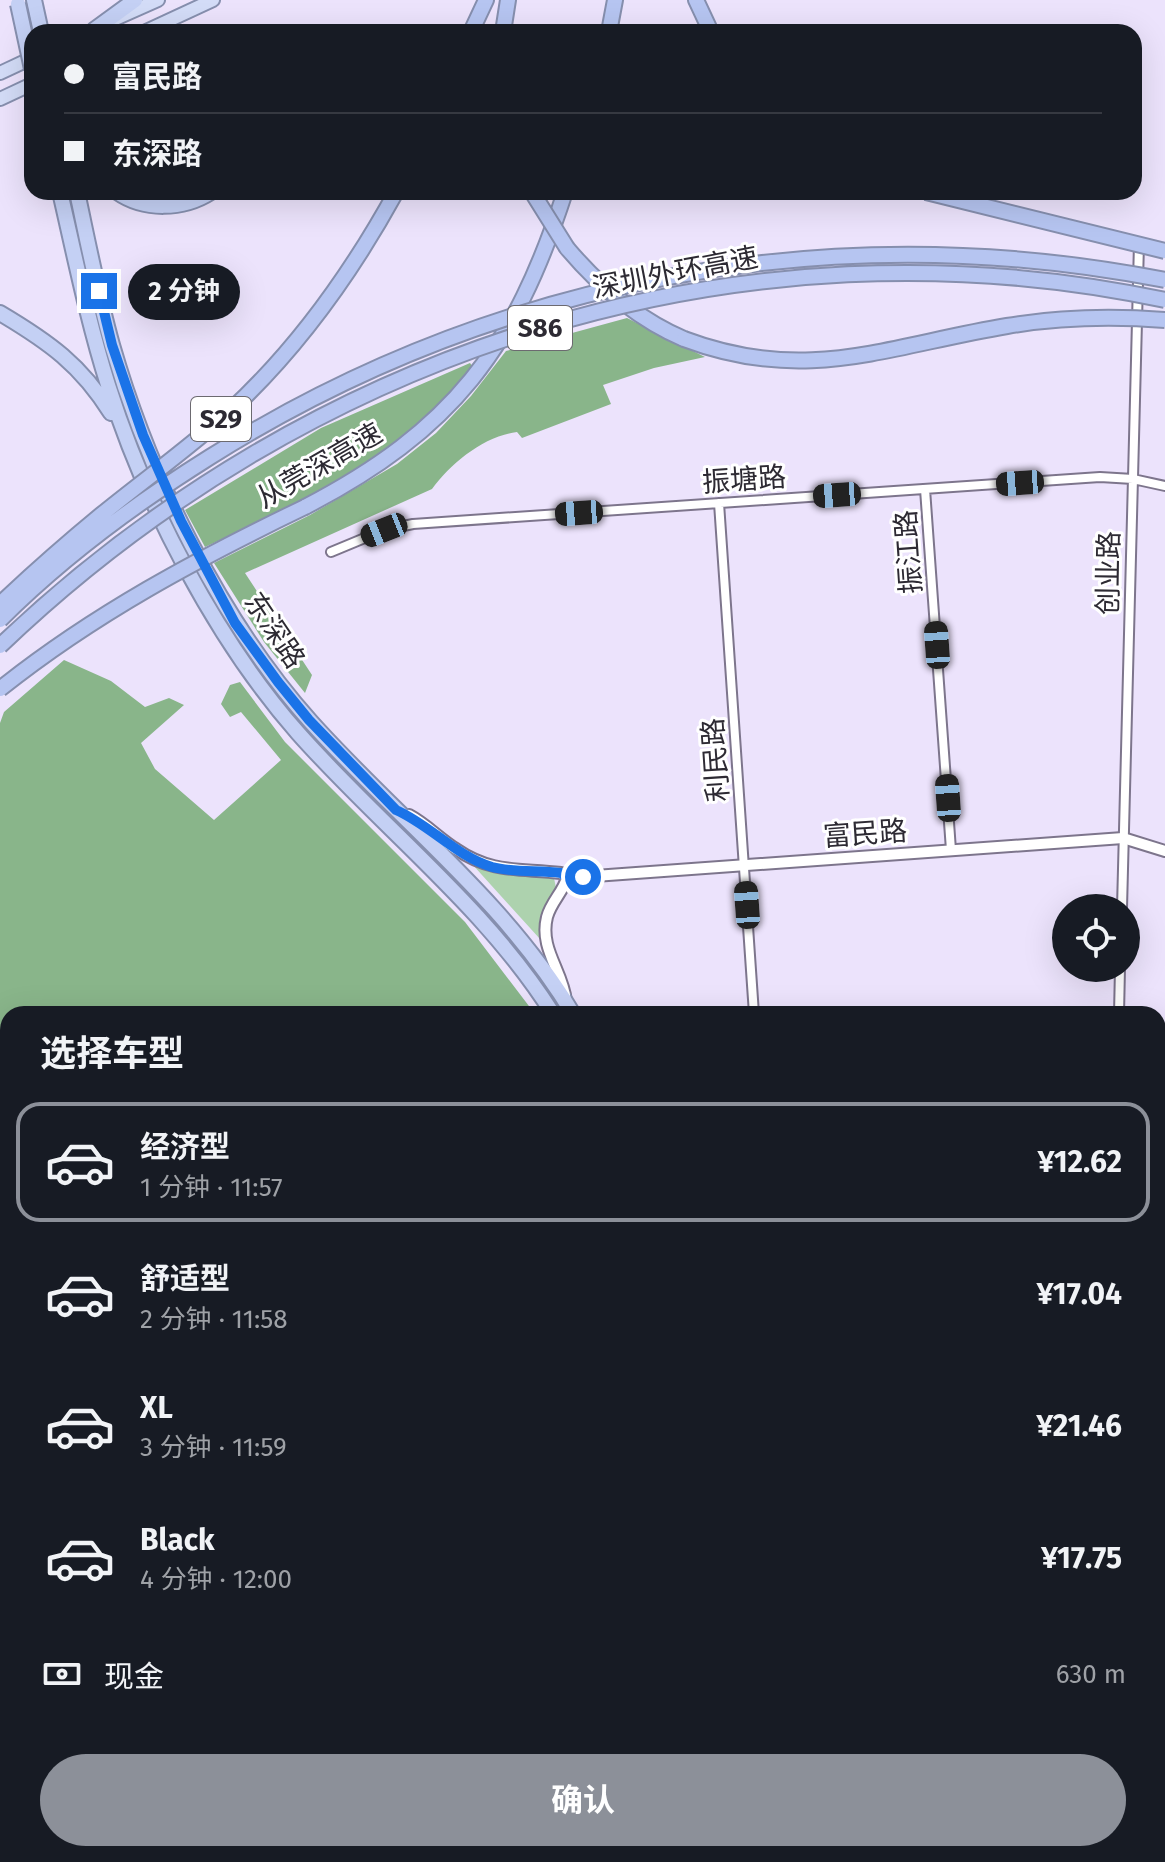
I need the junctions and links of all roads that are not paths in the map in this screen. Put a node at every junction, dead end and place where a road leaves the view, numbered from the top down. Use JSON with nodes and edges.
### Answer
{"nodes":[{"id":1,"x":34,"y":0,"type":"edge"},
{"id":2,"x":135,"y":0,"type":"edge"},
{"id":3,"x":158,"y":0,"type":"edge"},
{"id":4,"x":213,"y":0,"type":"edge"},
{"id":5,"x":486,"y":0,"type":"edge"},
{"id":6,"x":508,"y":0,"type":"edge"},
{"id":7,"x":615,"y":0,"type":"edge"},
{"id":8,"x":696,"y":0,"type":"edge"},
{"id":9,"x":17,"y":2,"type":"edge"},
{"id":10,"x":39,"y":24,"type":"edge"},
{"id":11,"x":101,"y":24,"type":"edge"},
{"id":12,"x":106,"y":24,"type":"edge"},
{"id":13,"x":161,"y":24,"type":"edge"},
{"id":14,"x":475,"y":24,"type":"edge"},
{"id":15,"x":504,"y":24,"type":"edge"},
{"id":16,"x":610,"y":24,"type":"edge"},
{"id":17,"x":707,"y":24,"type":"edge"},
{"id":18,"x":24,"y":33,"type":"edge"},
{"id":19,"x":24,"y":62,"type":"edge"},
{"id":20,"x":0,"y":73,"type":"edge"},
{"id":21,"x":24,"y":88,"type":"edge"},
{"id":22,"x":0,"y":99,"type":"edge"},
{"id":23,"x":62,"y":200,"type":"edge"},
{"id":24,"x":79,"y":200,"type":"edge"},
{"id":25,"x":133,"y":200,"type":"edge"},
{"id":26,"x":194,"y":200,"type":"edge"},
{"id":27,"x":391,"y":200,"type":"edge"},
{"id":28,"x":537,"y":200,"type":"edge"},
{"id":29,"x":562,"y":200,"type":"edge"},
{"id":30,"x":958,"y":200,"type":"edge"},
{"id":31,"x":1139,"y":238,"type":"dead end"},
{"id":32,"x":1165,"y":251,"type":"edge"},
{"id":33,"x":1165,"y":280,"type":"edge"},
{"id":34,"x":1165,"y":300,"type":"edge"},
{"id":35,"x":0,"y":313,"type":"edge"},
{"id":36,"x":1165,"y":320,"type":"edge"},
{"id":37,"x":126,"y":435,"type":"junction"},
{"id":38,"x":1133,"y":479,"type":"junction"},
{"id":39,"x":1165,"y":486,"type":"edge"},
{"id":40,"x":925,"y":489,"type":"junction"},
{"id":41,"x":719,"y":503,"type":"junction"},
{"id":42,"x":331,"y":552,"type":"dead end"},
{"id":43,"x":201,"y":558,"type":"junction"},
{"id":44,"x":0,"y":604,"type":"edge"},
{"id":45,"x":0,"y":620,"type":"edge"},
{"id":46,"x":0,"y":646,"type":"edge"},
{"id":47,"x":0,"y":689,"type":"edge"},
{"id":48,"x":396,"y":810,"type":"junction"},
{"id":49,"x":1123,"y":838,"type":"junction"},
{"id":50,"x":951,"y":850,"type":"junction"},
{"id":51,"x":1165,"y":851,"type":"edge"},
{"id":52,"x":744,"y":865,"type":"junction"},
{"id":53,"x":567,"y":878,"type":"junction"},
{"id":54,"x":1122,"y":894,"type":"edge"},
{"id":55,"x":1120,"y":982,"type":"edge"},
{"id":56,"x":548,"y":1006,"type":"edge"},
{"id":57,"x":569,"y":1006,"type":"edge"},
{"id":58,"x":570,"y":1006,"type":"edge"},
{"id":59,"x":753,"y":1006,"type":"edge"},
{"id":60,"x":1119,"y":1006,"type":"edge"}],
"edges":[{"from":1,"to":10,"type":"highway"},
{"from":2,"to":11,"type":"highway"},
{"from":3,"to":12,"type":"main road"},
{"from":4,"to":13,"type":"main road"},
{"from":5,"to":14,"type":"highway"},
{"from":6,"to":15,"type":"highway"},
{"from":7,"to":16,"type":"highway"},
{"from":8,"to":17,"type":"highway"},
{"from":9,"to":18,"type":"highway","bridge":true},
{"from":19,"to":20,"type":"main road"},
{"from":21,"to":22,"type":"main road"},
{"from":23,"to":37,"type":"highway","name":"东深路"},
{"from":24,"to":43,"type":"highway","name":"东深路"},
{"from":25,"to":26,"type":"highway"},
{"from":27,"to":44,"type":"highway","number":"S29","bridge":true},
{"from":28,"to":36,"type":"highway","bridge":true},
{"from":29,"to":43,"type":"highway","name":"从莞深高速","bridge":true},
{"from":30,"to":32,"type":"highway","bridge":true},
{"from":31,"to":38,"type":"street","name":"创业路"},
{"from":33,"to":45,"type":"highway","name":"深圳外环高速","number":"S86","bridge":true},
{"from":34,"to":46,"type":"highway","name":"深圳外环高速","number":"S86","bridge":true},
{"from":35,"to":37,"type":"highway"},
{"from":37,"to":56,"type":"highway","name":"东深路"},
{"from":38,"to":39,"type":"street","name":"振塘路"},
{"from":38,"to":40,"type":"street","name":"振塘路"},
{"from":38,"to":49,"type":"street","name":"创业路"},
{"from":40,"to":41,"type":"street","name":"振塘路"},
{"from":40,"to":50,"type":"street","name":"振江路"},
{"from":41,"to":42,"type":"street","name":"振塘路"},
{"from":41,"to":52,"type":"street","name":"利民路"},
{"from":43,"to":47,"type":"highway","name":"从莞深高速","bridge":true},
{"from":43,"to":48,"type":"highway","name":"东深路"},
{"from":48,"to":53,"type":"street","name":"富民路"},
{"from":48,"to":57,"type":"highway","name":"东深路"},
{"from":49,"to":50,"type":"street","name":"富民路"},
{"from":49,"to":51,"type":"street","name":"富民路"},
{"from":49,"to":54,"type":"street","name":"创业路"},
{"from":50,"to":52,"type":"street","name":"富民路"},
{"from":52,"to":53,"type":"street","name":"富民路"},
{"from":52,"to":59,"type":"street","name":"利民路"},
{"from":53,"to":58,"type":"street"},
{"from":55,"to":60,"type":"street"}]}
